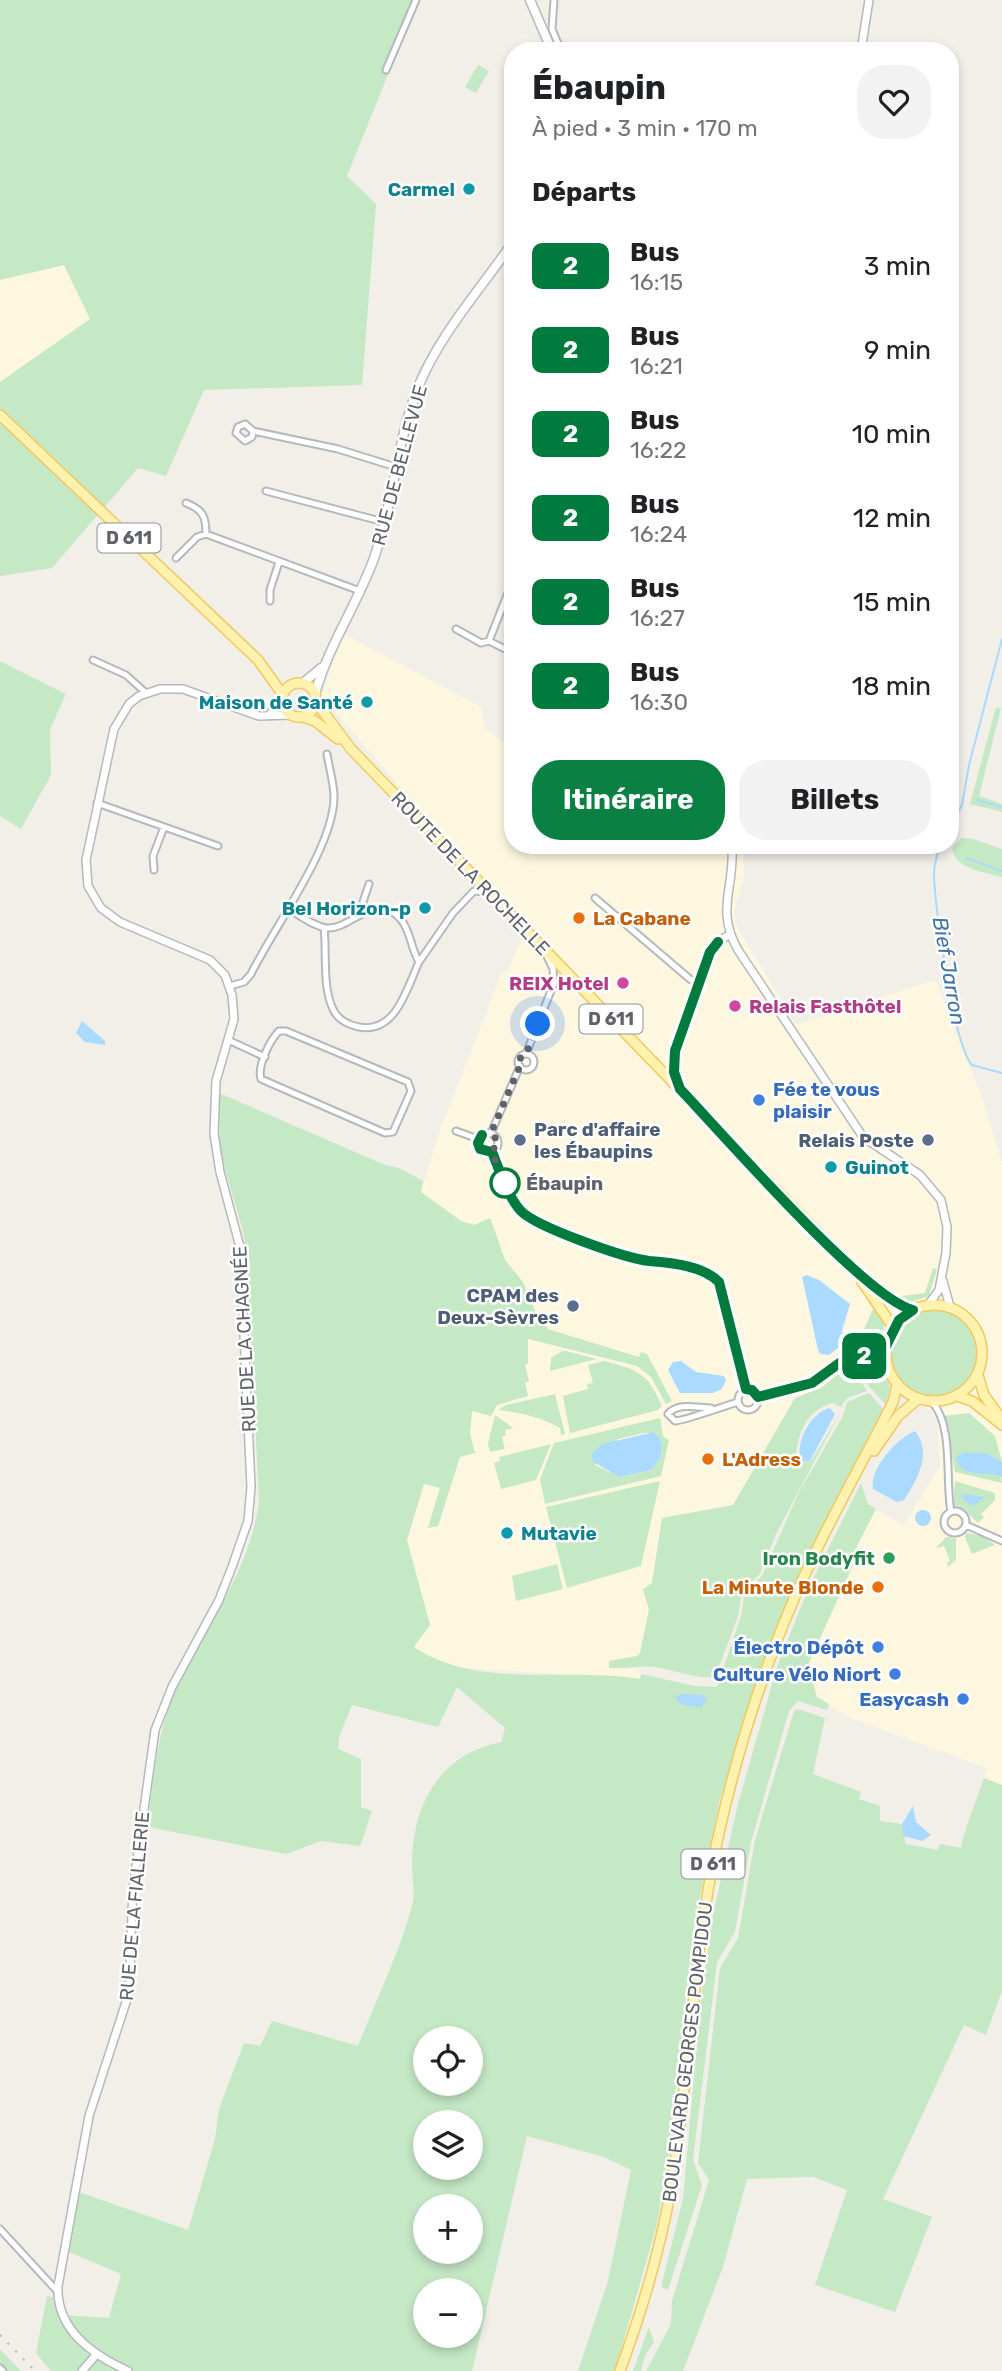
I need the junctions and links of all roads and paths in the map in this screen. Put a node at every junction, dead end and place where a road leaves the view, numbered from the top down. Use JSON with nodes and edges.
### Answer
{"nodes":[{"id":1,"x":416,"y":0,"type":"edge"},
{"id":2,"x":530,"y":0,"type":"edge"},
{"id":3,"x":554,"y":0,"type":"edge"},
{"id":4,"x":869,"y":0,"type":"edge"},
{"id":5,"x":548,"y":42,"type":"edge"},
{"id":6,"x":557,"y":42,"type":"edge"},
{"id":7,"x":862,"y":42,"type":"edge"},
{"id":8,"x":386,"y":70,"type":"dead end"},
{"id":9,"x":504,"y":255,"type":"edge"},
{"id":10,"x":0,"y":415,"type":"edge"},
{"id":11,"x":253,"y":431,"type":"dead end"},
{"id":12,"x":396,"y":467,"type":"junction"},
{"id":13,"x":266,"y":491,"type":"dead end"},
{"id":14,"x":186,"y":503,"type":"dead end"},
{"id":15,"x":384,"y":522,"type":"junction"},
{"id":16,"x":206,"y":534,"type":"junction"},
{"id":17,"x":176,"y":558,"type":"dead end"},
{"id":18,"x":279,"y":562,"type":"junction"},
{"id":19,"x":360,"y":592,"type":"junction"},
{"id":20,"x":270,"y":601,"type":"dead end"},
{"id":21,"x":504,"y":603,"type":"edge"},
{"id":22,"x":456,"y":629,"type":"dead end"},
{"id":23,"x":489,"y":641,"type":"junction"},
{"id":24,"x":504,"y":648,"type":"edge"},
{"id":25,"x":93,"y":660,"type":"dead end"},
{"id":26,"x":258,"y":660,"type":"junction"},
{"id":27,"x":325,"y":663,"type":"junction"},
{"id":28,"x":298,"y":683,"type":"junction"},
{"id":29,"x":146,"y":693,"type":"junction"},
{"id":30,"x":282,"y":698,"type":"junction"},
{"id":31,"x":316,"y":698,"type":"junction"},
{"id":32,"x":291,"y":715,"type":"junction"},
{"id":33,"x":265,"y":717,"type":"junction"},
{"id":34,"x":303,"y":717,"type":"junction"},
{"id":35,"x":351,"y":748,"type":"junction"},
{"id":36,"x":327,"y":754,"type":"dead end"},
{"id":37,"x":97,"y":803,"type":"junction"},
{"id":38,"x":164,"y":827,"type":"junction"},
{"id":39,"x":218,"y":846,"type":"dead end"},
{"id":40,"x":732,"y":854,"type":"edge"},
{"id":41,"x":154,"y":870,"type":"dead end"},
{"id":42,"x":369,"y":884,"type":"dead end"},
{"id":43,"x":494,"y":896,"type":"junction"},
{"id":44,"x":595,"y":898,"type":"dead end"},
{"id":45,"x":287,"y":908,"type":"junction"},
{"id":46,"x":365,"y":911,"type":"junction"},
{"id":47,"x":324,"y":928,"type":"junction"},
{"id":48,"x":730,"y":935,"type":"junction"},
{"id":49,"x":543,"y":948,"type":"junction"},
{"id":50,"x":419,"y":962,"type":"junction"},
{"id":51,"x":699,"y":982,"type":"junction"},
{"id":52,"x":230,"y":986,"type":"junction"},
{"id":53,"x":228,"y":1041,"type":"junction"},
{"id":54,"x":526,"y":1054,"type":"junction"},
{"id":55,"x":265,"y":1057,"type":"junction"},
{"id":56,"x":520,"y":1066,"type":"junction"},
{"id":57,"x":680,"y":1089,"type":"junction"},
{"id":58,"x":456,"y":1131,"type":"dead end"},
{"id":59,"x":491,"y":1133,"type":"junction"},
{"id":60,"x":478,"y":1139,"type":"junction"},
{"id":61,"x":492,"y":1152,"type":"junction"},
{"id":62,"x":854,"y":1270,"type":"junction"},
{"id":63,"x":942,"y":1276,"type":"junction"},
{"id":64,"x":928,"y":1305,"type":"junction"},
{"id":65,"x":950,"y":1307,"type":"junction"},
{"id":66,"x":913,"y":1310,"type":"junction"},
{"id":67,"x":893,"y":1327,"type":"junction"},
{"id":68,"x":886,"y":1346,"type":"junction"},
{"id":69,"x":887,"y":1366,"type":"junction"},
{"id":70,"x":834,"y":1367,"type":"junction"},
{"id":71,"x":978,"y":1375,"type":"junction"},
{"id":72,"x":897,"y":1385,"type":"junction"},
{"id":73,"x":746,"y":1389,"type":"junction"},
{"id":74,"x":957,"y":1396,"type":"junction"},
{"id":75,"x":758,"y":1397,"type":"junction"},
{"id":76,"x":918,"y":1399,"type":"junction"},
{"id":77,"x":738,"y":1402,"type":"junction"},
{"id":78,"x":932,"y":1402,"type":"junction"},
{"id":79,"x":711,"y":1408,"type":"junction"},
{"id":80,"x":1002,"y":1423,"type":"edge"},
{"id":81,"x":951,"y":1512,"type":"junction"},
{"id":82,"x":966,"y":1525,"type":"junction"},
{"id":83,"x":1002,"y":1541,"type":"edge"},
{"id":84,"x":227,"y":1579,"type":"joint"},
{"id":85,"x":0,"y":2229,"type":"edge"},
{"id":86,"x":58,"y":2292,"type":"junction"},
{"id":87,"x":94,"y":2356,"type":"junction"},
{"id":88,"x":82,"y":2371,"type":"edge"},
{"id":89,"x":128,"y":2371,"type":"edge"},
{"id":90,"x":622,"y":2371,"type":"edge"}],
"edges":[{"from":1,"to":8,"type":"street"},
{"from":2,"to":5,"type":"main road"},
{"from":3,"to":6,"type":"street"},
{"from":4,"to":7,"type":"street"},
{"from":9,"to":12,"type":"main road","name":"RUE DE BELLEVUE"},
{"from":10,"to":26,"type":"main road","number":"D 611"},
{"from":11,"to":12,"type":"street"},
{"from":12,"to":15,"type":"main road","name":"RUE DE BELLEVUE"},
{"from":13,"to":15,"type":"street"},
{"from":14,"to":16,"type":"street"},
{"from":15,"to":19,"type":"main road","name":"RUE DE BELLEVUE"},
{"from":16,"to":17,"type":"street"},
{"from":16,"to":18,"type":"street"},
{"from":18,"to":19,"type":"street"},
{"from":18,"to":20,"type":"street"},
{"from":19,"to":27,"type":"main road","name":"RUE DE BELLEVUE"},
{"from":21,"to":23,"type":"street"},
{"from":22,"to":23,"type":"street"},
{"from":23,"to":24,"type":"street"},
{"from":25,"to":29,"type":"street"},
{"from":26,"to":28,"type":"main road","number":"D 611"},
{"from":26,"to":30,"type":"main road","number":"D 611"},
{"from":27,"to":28,"type":"main road","name":"RUE DE BELLEVUE"},
{"from":27,"to":31,"type":"main road","name":"RUE DE BELLEVUE"},
{"from":28,"to":30,"type":"main road"},
{"from":28,"to":31,"type":"main road"},
{"from":29,"to":33,"type":"street"},
{"from":29,"to":37,"type":"street"},
{"from":30,"to":32,"type":"main road"},
{"from":30,"to":33,"type":"street"},
{"from":31,"to":34,"type":"main road"},
{"from":31,"to":35,"type":"main road","name":"ROUTE DE LA ROCHELLE","number":"D 611"},
{"from":32,"to":33,"type":"street"},
{"from":32,"to":34,"type":"main road"},
{"from":34,"to":35,"type":"main road","name":"ROUTE DE LA ROCHELLE","number":"D 611"},
{"from":35,"to":43,"type":"main road","name":"ROUTE DE LA ROCHELLE","number":"D 611"},
{"from":36,"to":45,"type":"street"},
{"from":37,"to":38,"type":"street"},
{"from":37,"to":52,"type":"street"},
{"from":38,"to":39,"type":"street"},
{"from":38,"to":41,"type":"street"},
{"from":40,"to":48,"type":"street"},
{"from":42,"to":46,"type":"street"},
{"from":43,"to":49,"type":"main road","name":"ROUTE DE LA ROCHELLE","number":"D 611"},
{"from":43,"to":50,"type":"street"},
{"from":44,"to":51,"type":"street"},
{"from":45,"to":47,"type":"street"},
{"from":45,"to":52,"type":"street"},
{"from":46,"to":47,"type":"street"},
{"from":46,"to":50,"type":"street"},
{"from":47,"to":50,"type":"street"},
{"from":48,"to":51,"type":"street"},
{"from":48,"to":63,"type":"street"},
{"from":49,"to":54,"type":"street"},
{"from":49,"to":57,"type":"main road","name":"ROUTE DE LA ROCHELLE","number":"D 611"},
{"from":51,"to":57,"type":"street"},
{"from":52,"to":53,"type":"street","name":"RUE DE LA CHAGNÉE"},
{"from":53,"to":55,"type":"street"},
{"from":53,"to":84,"type":"street","name":"RUE DE LA CHAGNÉE"},
{"from":54,"to":56,"type":"street"},
{"from":54,"to":56,"type":"street"},
{"from":55,"to":55,"type":"street"},
{"from":56,"to":59,"type":"street"},
{"from":57,"to":62,"type":"main road","name":"ROUTE DE LA ROCHELLE","number":"D 611"},
{"from":58,"to":60,"type":"street"},
{"from":59,"to":60,"type":"street"},
{"from":59,"to":61,"type":"street"},
{"from":60,"to":61,"type":"street"},
{"from":61,"to":73,"type":"street"},
{"from":62,"to":66,"type":"main road","name":"ROUTE DE LA ROCHELLE","number":"D 611"},
{"from":62,"to":67,"type":"main road","name":"ROUTE DE LA ROCHELLE","number":"D 611"},
{"from":63,"to":64,"type":"street"},
{"from":63,"to":65,"type":"street"},
{"from":64,"to":65,"type":"main road"},
{"from":64,"to":66,"type":"main road"},
{"from":65,"to":71,"type":"main road"},
{"from":66,"to":67,"type":"main road"},
{"from":67,"to":68,"type":"main road"},
{"from":68,"to":69,"type":"main road"},
{"from":68,"to":70,"type":"street"},
{"from":69,"to":70,"type":"street"},
{"from":69,"to":72,"type":"main road"},
{"from":70,"to":75,"type":"street"},
{"from":71,"to":74,"type":"main road"},
{"from":71,"to":80,"type":"main road"},
{"from":72,"to":76,"type":"main road"},
{"from":72,"to":90,"type":"main road","name":"BOULEVARD GEORGES POMPIDOU","number":"D 611"},
{"from":73,"to":75,"type":"street"},
{"from":73,"to":77,"type":"street"},
{"from":74,"to":78,"type":"main road"},
{"from":74,"to":80,"type":"main road"},
{"from":75,"to":77,"type":"street"},
{"from":76,"to":78,"type":"main road"},
{"from":76,"to":90,"type":"main road","name":"BOULEVARD GEORGES POMPIDOU","number":"D 611"},
{"from":77,"to":79,"type":"street"},
{"from":78,"to":81,"type":"street"},
{"from":79,"to":79,"type":"street"},
{"from":81,"to":82,"type":"street"},
{"from":81,"to":82,"type":"street"},
{"from":82,"to":83,"type":"street"},
{"from":84,"to":86,"type":"street","name":"RUE DE LA FIALLERIE"},
{"from":85,"to":86,"type":"street"},
{"from":86,"to":87,"type":"street"},
{"from":87,"to":88,"type":"street"},
{"from":87,"to":89,"type":"street"}]}
